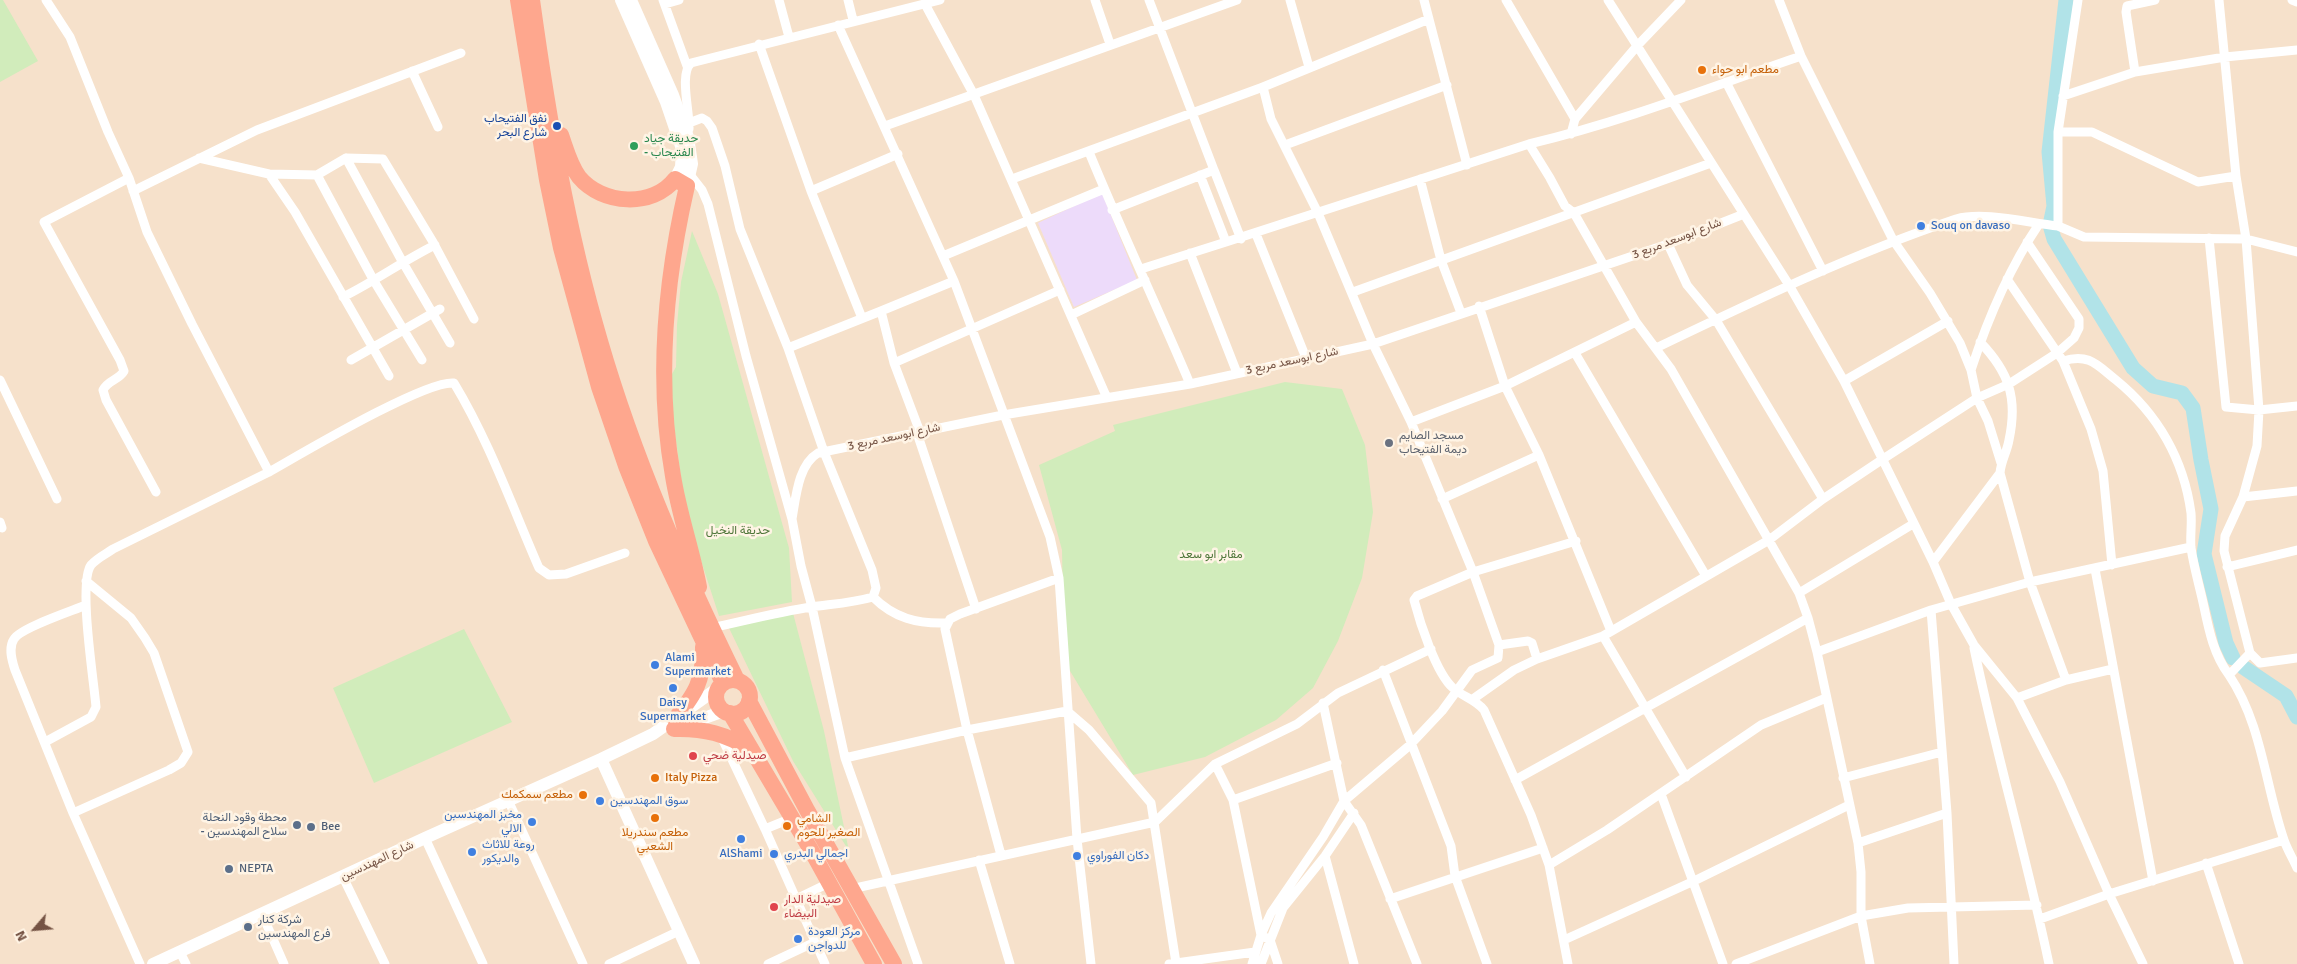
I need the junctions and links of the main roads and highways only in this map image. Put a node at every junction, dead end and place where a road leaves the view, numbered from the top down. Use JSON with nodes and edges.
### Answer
{"nodes":[{"id":1,"x":508,"y":0,"type":"edge"},
{"id":2,"x":518,"y":0,"type":"edge"},
{"id":3,"x":532,"y":0,"type":"edge"},
{"id":4,"x":620,"y":0,"type":"edge"},
{"id":5,"x":631,"y":0,"type":"edge"},
{"id":6,"x":530,"y":73,"type":"junction"},
{"id":7,"x":547,"y":97,"type":"junction"},
{"id":8,"x":684,"y":180,"type":"junction"},
{"id":9,"x":703,"y":611,"type":"junction"},
{"id":10,"x":707,"y":635,"type":"junction"},
{"id":11,"x":726,"y":684,"type":"junction"},
{"id":12,"x":749,"y":701,"type":"junction"},
{"id":13,"x":727,"y":712,"type":"junction"},
{"id":14,"x":674,"y":724,"type":"junction"},
{"id":15,"x":754,"y":751,"type":"junction"},
{"id":16,"x":601,"y":759,"type":"junction"},
{"id":17,"x":153,"y":964,"type":"edge"},
{"id":18,"x":694,"y":964,"type":"edge"},
{"id":19,"x":874,"y":964,"type":"edge"},
{"id":20,"x":894,"y":964,"type":"edge"}],
"edges":[{"from":1,"to":6,"type":"highway"},
{"from":2,"to":6,"type":"highway"},
{"from":3,"to":7,"type":"highway"},
{"from":4,"to":8,"type":"main road"},
{"from":5,"to":8,"type":"main road"},
{"from":6,"to":10,"type":"highway"},
{"from":7,"to":8,"type":"highway"},
{"from":7,"to":9,"type":"highway"},
{"from":8,"to":9,"type":"highway"},
{"from":9,"to":10,"type":"highway"},
{"from":10,"to":11,"type":"highway"},
{"from":10,"to":14,"type":"highway"},
{"from":11,"to":12,"type":"highway"},
{"from":11,"to":13,"type":"highway"},
{"from":11,"to":14,"type":"main road"},
{"from":12,"to":13,"type":"highway"},
{"from":12,"to":20,"type":"highway"},
{"from":13,"to":14,"type":"main road"},
{"from":13,"to":15,"type":"highway"},
{"from":14,"to":15,"type":"highway"},
{"from":14,"to":16,"type":"main road","name":"شارع المهندسين"},
{"from":15,"to":19,"type":"highway"},
{"from":16,"to":17,"type":"main road","name":"شارع المهندسين"},
{"from":16,"to":18,"type":"main road"}]}
